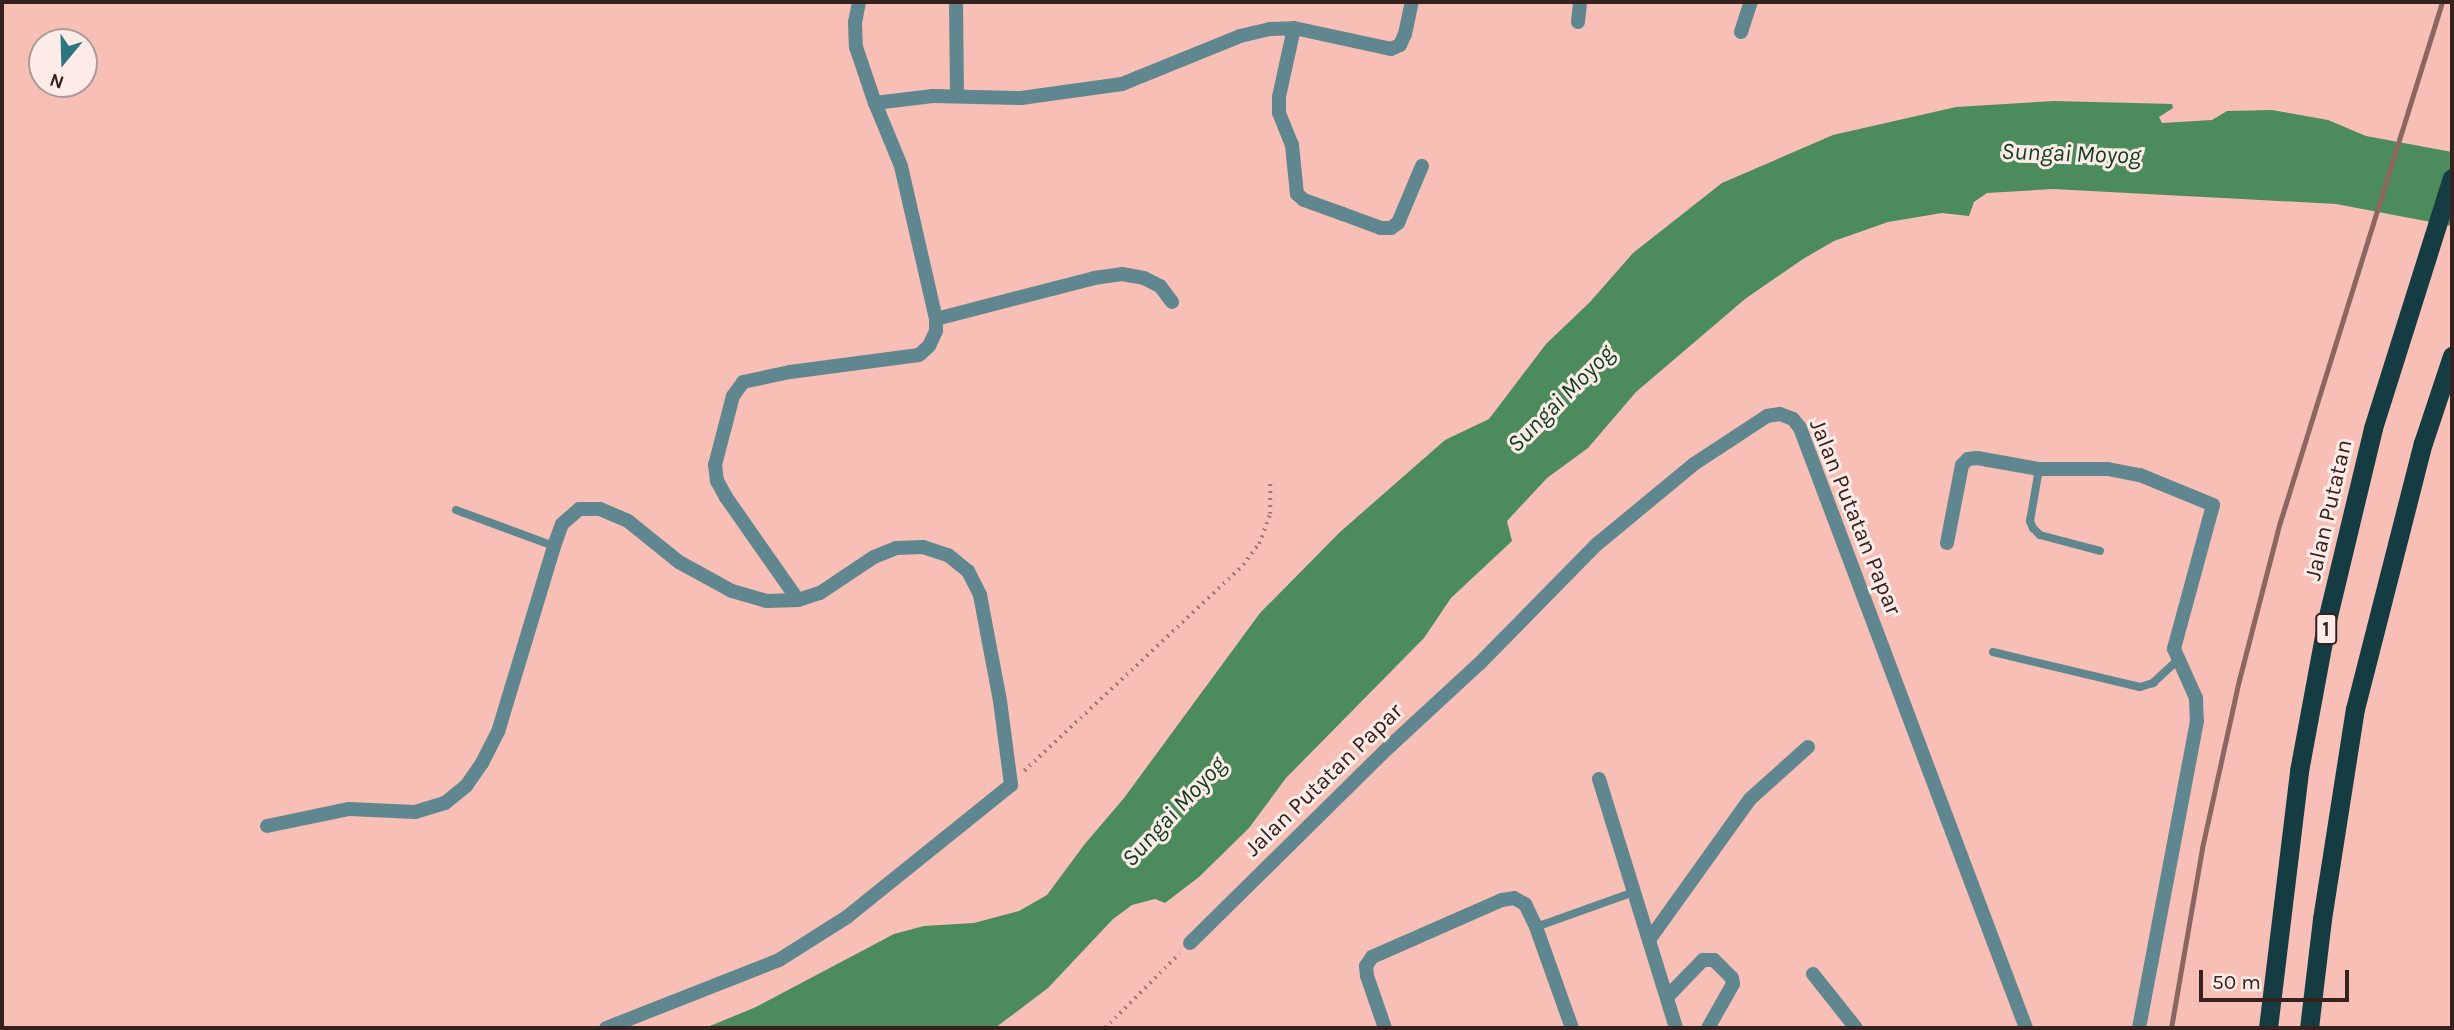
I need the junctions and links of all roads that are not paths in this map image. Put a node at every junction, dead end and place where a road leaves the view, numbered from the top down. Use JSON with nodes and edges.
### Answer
{"nodes":[{"id":1,"x":859,"y":2,"type":"edge"},
{"id":2,"x":956,"y":2,"type":"edge"},
{"id":3,"x":1412,"y":2,"type":"edge"},
{"id":4,"x":1580,"y":2,"type":"edge"},
{"id":5,"x":1751,"y":2,"type":"edge"},
{"id":6,"x":1578,"y":22,"type":"dead end"},
{"id":7,"x":1294,"y":28,"type":"junction"},
{"id":8,"x":1741,"y":32,"type":"dead end"},
{"id":9,"x":957,"y":96,"type":"junction"},
{"id":10,"x":875,"y":103,"type":"junction"},
{"id":11,"x":1422,"y":166,"type":"dead end"},
{"id":12,"x":2452,"y":178,"type":"edge"},
{"id":13,"x":1172,"y":302,"type":"dead end"},
{"id":14,"x":936,"y":319,"type":"junction"},
{"id":15,"x":2452,"y":356,"type":"edge"},
{"id":16,"x":2039,"y":469,"type":"junction"},
{"id":17,"x":456,"y":510,"type":"dead end"},
{"id":18,"x":1947,"y":544,"type":"dead end"},
{"id":19,"x":554,"y":546,"type":"junction"},
{"id":20,"x":2100,"y":551,"type":"dead end"},
{"id":21,"x":798,"y":600,"type":"junction"},
{"id":22,"x":1993,"y":652,"type":"dead end"},
{"id":23,"x":2177,"y":661,"type":"junction"},
{"id":24,"x":1808,"y":747,"type":"dead end"},
{"id":25,"x":1599,"y":779,"type":"dead end"},
{"id":26,"x":267,"y":825,"type":"dead end"},
{"id":27,"x":1634,"y":892,"type":"junction"},
{"id":28,"x":1536,"y":927,"type":"junction"},
{"id":29,"x":1649,"y":940,"type":"junction"},
{"id":30,"x":1191,"y":943,"type":"road end"},
{"id":31,"x":1813,"y":974,"type":"dead end"},
{"id":32,"x":1667,"y":997,"type":"junction"},
{"id":33,"x":606,"y":1028,"type":"edge"},
{"id":34,"x":1385,"y":1028,"type":"edge"},
{"id":35,"x":1572,"y":1028,"type":"edge"},
{"id":36,"x":1676,"y":1028,"type":"edge"},
{"id":37,"x":1708,"y":1028,"type":"edge"},
{"id":38,"x":1856,"y":1028,"type":"edge"},
{"id":39,"x":2026,"y":1028,"type":"edge"},
{"id":40,"x":2139,"y":1028,"type":"edge"},
{"id":41,"x":2268,"y":1028,"type":"edge"},
{"id":42,"x":2309,"y":1028,"type":"edge"}],
"edges":[{"from":1,"to":10,"type":"street"},
{"from":2,"to":9,"type":"street"},
{"from":3,"to":7,"type":"street"},
{"from":4,"to":6,"type":"street"},
{"from":5,"to":8,"type":"street"},
{"from":7,"to":9,"type":"street"},
{"from":7,"to":11,"type":"street"},
{"from":9,"to":10,"type":"street"},
{"from":10,"to":14,"type":"street"},
{"from":12,"to":41,"type":"highway","name":"Jalan Putatan","number":"1"},
{"from":13,"to":14,"type":"street"},
{"from":14,"to":21,"type":"street"},
{"from":15,"to":42,"type":"highway","number":"1"},
{"from":16,"to":18,"type":"street"},
{"from":16,"to":20,"type":"lane"},
{"from":16,"to":23,"type":"street"},
{"from":17,"to":19,"type":"lane"},
{"from":19,"to":21,"type":"street"},
{"from":19,"to":26,"type":"street"},
{"from":21,"to":33,"type":"street"},
{"from":22,"to":23,"type":"lane"},
{"from":23,"to":40,"type":"street"},
{"from":24,"to":29,"type":"street"},
{"from":25,"to":27,"type":"street"},
{"from":27,"to":28,"type":"lane"},
{"from":27,"to":29,"type":"street"},
{"from":28,"to":34,"type":"street"},
{"from":28,"to":35,"type":"street"},
{"from":29,"to":32,"type":"street"},
{"from":30,"to":39,"type":"street","name":"Jalan Putatan Papar"},
{"from":31,"to":38,"type":"street"},
{"from":32,"to":36,"type":"street"},
{"from":32,"to":37,"type":"street"}]}
